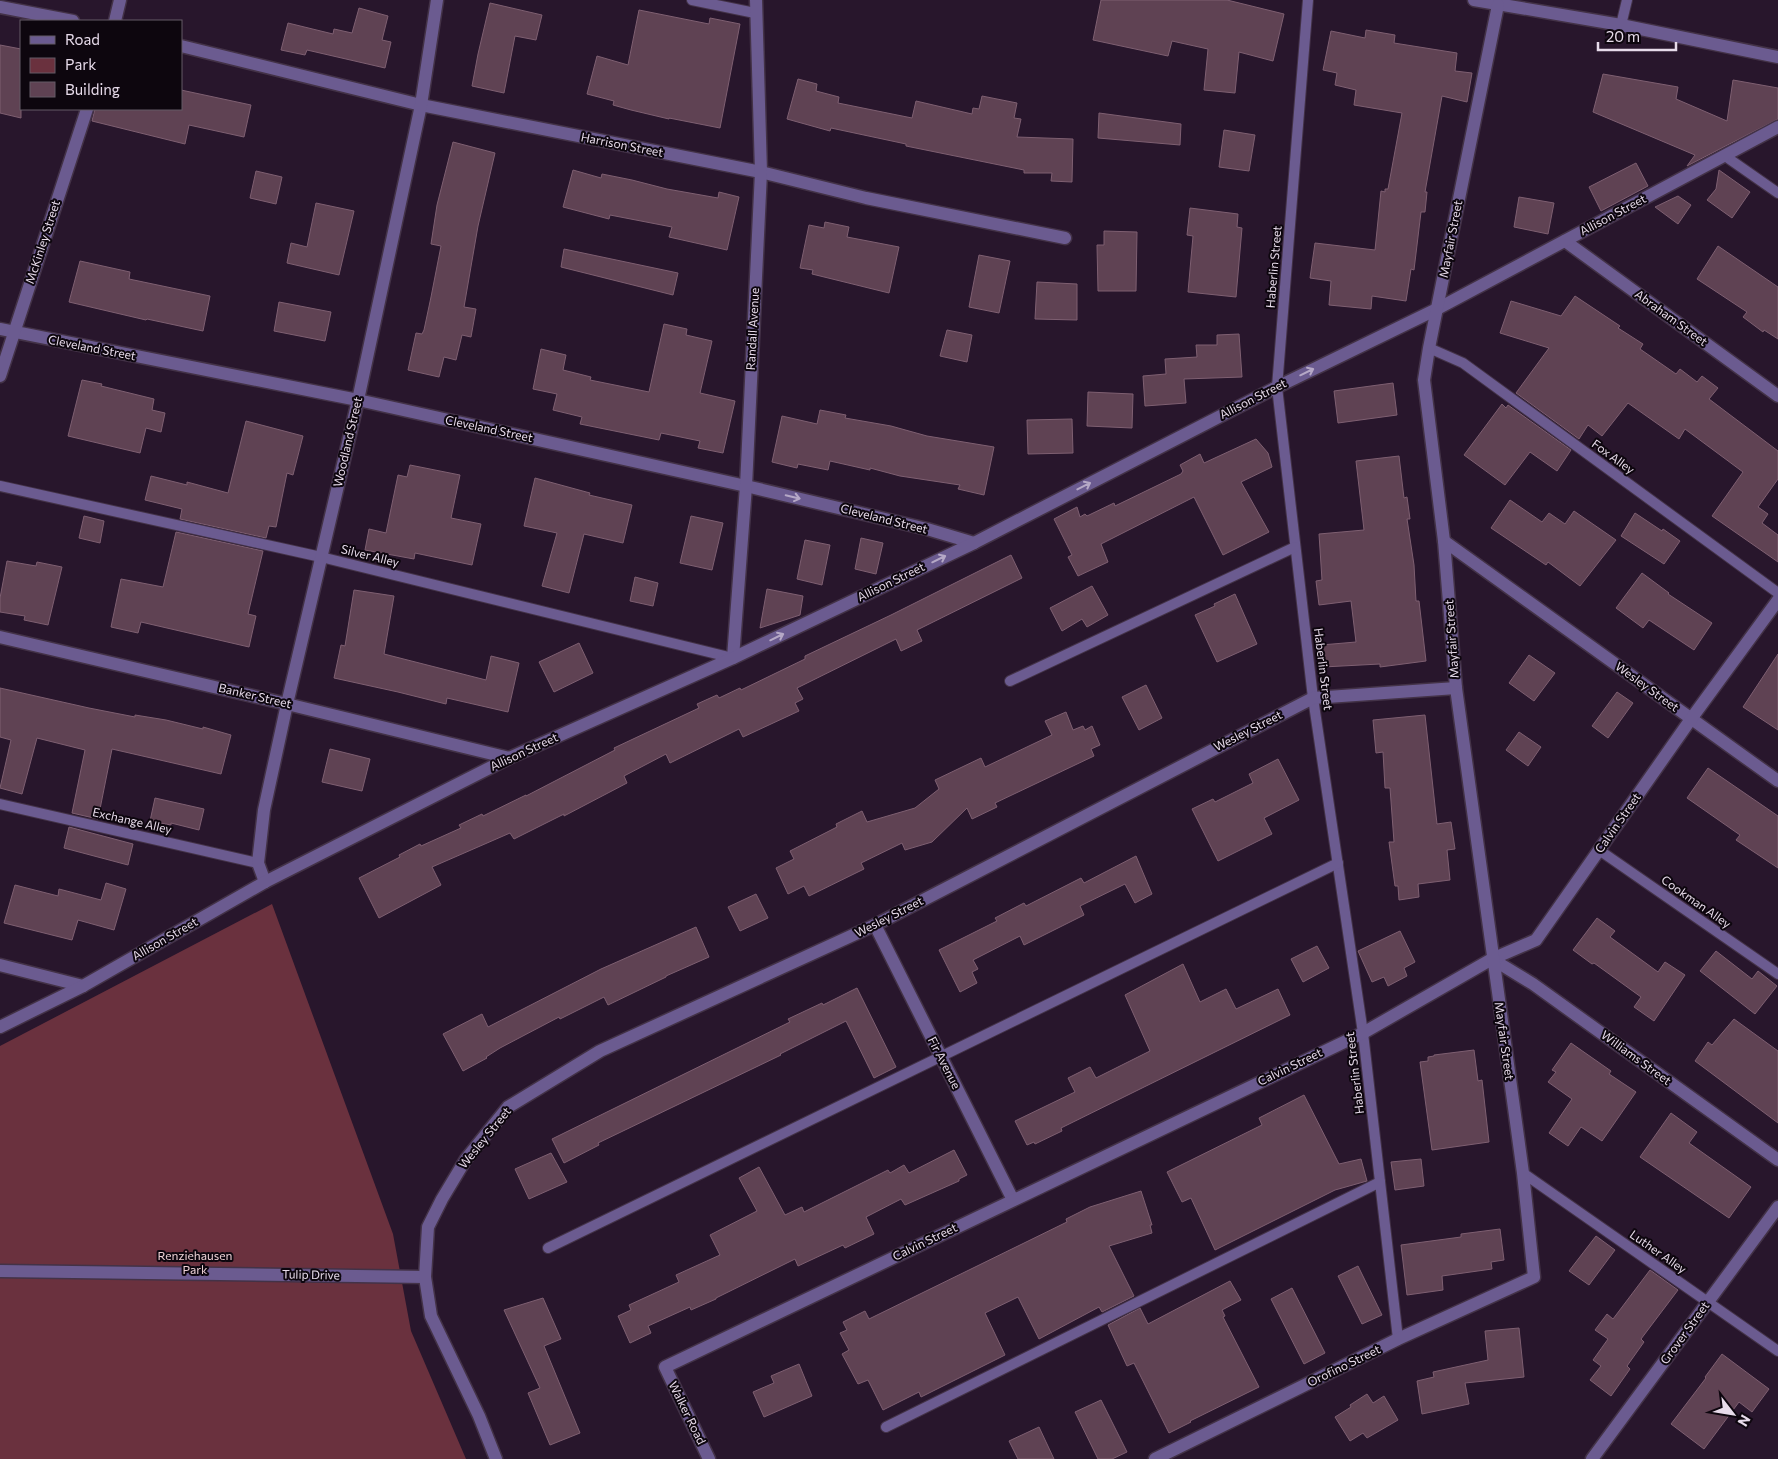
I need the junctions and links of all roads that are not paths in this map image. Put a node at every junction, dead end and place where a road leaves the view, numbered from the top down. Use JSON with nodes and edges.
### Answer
{"nodes":[{"id":1,"x":120,"y":0,"type":"edge"},
{"id":2,"x":437,"y":0,"type":"edge"},
{"id":3,"x":692,"y":0,"type":"edge"},
{"id":4,"x":756,"y":0,"type":"edge"},
{"id":5,"x":1308,"y":0,"type":"edge"},
{"id":6,"x":1474,"y":0,"type":"edge"},
{"id":7,"x":1627,"y":0,"type":"edge"},
{"id":8,"x":1498,"y":5,"type":"junction"},
{"id":9,"x":0,"y":7,"type":"edge"},
{"id":10,"x":755,"y":13,"type":"junction"},
{"id":11,"x":68,"y":20,"type":"edge"},
{"id":12,"x":115,"y":20,"type":"edge"},
{"id":13,"x":1621,"y":25,"type":"junction"},
{"id":14,"x":182,"y":46,"type":"edge"},
{"id":15,"x":1778,"y":58,"type":"edge"},
{"id":16,"x":421,"y":105,"type":"junction"},
{"id":17,"x":87,"y":110,"type":"edge"},
{"id":18,"x":1778,"y":127,"type":"edge"},
{"id":19,"x":1725,"y":156,"type":"junction"},
{"id":20,"x":761,"y":172,"type":"junction"},
{"id":21,"x":1778,"y":193,"type":"edge"},
{"id":22,"x":1065,"y":238,"type":"dead end"},
{"id":23,"x":1565,"y":241,"type":"junction"},
{"id":24,"x":1437,"y":308,"type":"junction"},
{"id":25,"x":0,"y":329,"type":"edge"},
{"id":26,"x":13,"y":332,"type":"junction"},
{"id":27,"x":1429,"y":348,"type":"junction"},
{"id":28,"x":0,"y":376,"type":"edge"},
{"id":29,"x":1277,"y":387,"type":"junction"},
{"id":30,"x":1778,"y":396,"type":"edge"},
{"id":31,"x":358,"y":400,"type":"junction"},
{"id":32,"x":0,"y":486,"type":"edge"},
{"id":33,"x":746,"y":486,"type":"junction"},
{"id":34,"x":1444,"y":541,"type":"junction"},
{"id":35,"x":974,"y":543,"type":"junction"},
{"id":36,"x":1295,"y":547,"type":"junction"},
{"id":37,"x":321,"y":557,"type":"junction"},
{"id":38,"x":1778,"y":593,"type":"edge"},
{"id":39,"x":1778,"y":600,"type":"edge"},
{"id":40,"x":0,"y":637,"type":"edge"},
{"id":41,"x":733,"y":658,"type":"junction"},
{"id":42,"x":1010,"y":681,"type":"dead end"},
{"id":43,"x":1456,"y":688,"type":"junction"},
{"id":44,"x":1313,"y":698,"type":"junction"},
{"id":45,"x":287,"y":704,"type":"junction"},
{"id":46,"x":1691,"y":719,"type":"junction"},
{"id":47,"x":509,"y":758,"type":"junction"},
{"id":48,"x":1778,"y":781,"type":"edge"},
{"id":49,"x":0,"y":804,"type":"edge"},
{"id":50,"x":1599,"y":850,"type":"junction"},
{"id":51,"x":1338,"y":863,"type":"junction"},
{"id":52,"x":258,"y":864,"type":"junction"},
{"id":53,"x":265,"y":882,"type":"junction"},
{"id":54,"x":875,"y":925,"type":"junction"},
{"id":55,"x":1492,"y":959,"type":"junction"},
{"id":56,"x":0,"y":965,"type":"edge"},
{"id":57,"x":1778,"y":974,"type":"edge"},
{"id":58,"x":83,"y":986,"type":"junction"},
{"id":59,"x":0,"y":1027,"type":"edge"},
{"id":60,"x":1363,"y":1033,"type":"junction"},
{"id":61,"x":940,"y":1056,"type":"junction"},
{"id":62,"x":1778,"y":1160,"type":"edge"},
{"id":63,"x":1523,"y":1173,"type":"junction"},
{"id":64,"x":1380,"y":1182,"type":"junction"},
{"id":65,"x":1013,"y":1200,"type":"junction"},
{"id":66,"x":1778,"y":1207,"type":"edge"},
{"id":67,"x":548,"y":1248,"type":"dead end"},
{"id":68,"x":0,"y":1271,"type":"edge"},
{"id":69,"x":425,"y":1277,"type":"junction"},
{"id":70,"x":1534,"y":1277,"type":"joint"},
{"id":71,"x":1708,"y":1302,"type":"junction"},
{"id":72,"x":1398,"y":1340,"type":"junction"},
{"id":73,"x":1778,"y":1352,"type":"edge"},
{"id":74,"x":664,"y":1367,"type":"joint"},
{"id":75,"x":886,"y":1427,"type":"dead end"},
{"id":76,"x":496,"y":1459,"type":"edge"},
{"id":77,"x":709,"y":1459,"type":"edge"},
{"id":78,"x":1155,"y":1459,"type":"edge"},
{"id":79,"x":1592,"y":1459,"type":"edge"}],
"edges":[{"from":1,"to":12,"type":"street"},
{"from":2,"to":16,"type":"street","name":"Woodland Street"},
{"from":3,"to":10,"type":"lane"},
{"from":4,"to":10,"type":"street","name":"Randall Avenue"},
{"from":5,"to":29,"type":"lane","name":"Haberlin Street"},
{"from":6,"to":8,"type":"street"},
{"from":7,"to":13,"type":"lane"},
{"from":8,"to":13,"type":"street"},
{"from":8,"to":24,"type":"street","name":"Mayfair Street"},
{"from":9,"to":11,"type":"street"},
{"from":10,"to":20,"type":"street","name":"Randall Avenue"},
{"from":13,"to":15,"type":"street"},
{"from":14,"to":16,"type":"street","name":"Harrison Street"},
{"from":16,"to":20,"type":"street","name":"Harrison Street"},
{"from":16,"to":31,"type":"street","name":"Woodland Street"},
{"from":17,"to":26,"type":"street","name":"McKinley Street"},
{"from":18,"to":19,"type":"street","name":"Allison Street"},
{"from":19,"to":21,"type":"lane"},
{"from":19,"to":23,"type":"street","name":"Allison Street"},
{"from":20,"to":22,"type":"street","name":"Harrison Street"},
{"from":20,"to":33,"type":"street","name":"Randall Avenue"},
{"from":23,"to":24,"type":"street","name":"Allison Street"},
{"from":23,"to":30,"type":"street","name":"Abraham Street"},
{"from":24,"to":27,"type":"street","name":"Mayfair Street"},
{"from":29,"to":24,"type":"street","name":"Allison Street","one_way":true},
{"from":25,"to":26,"type":"street","name":"Cleveland Street"},
{"from":26,"to":28,"type":"street","name":"McKinley Street"},
{"from":26,"to":31,"type":"street","name":"Cleveland Street"},
{"from":27,"to":34,"type":"street","name":"Mayfair Street"},
{"from":27,"to":38,"type":"lane","name":"Fox Alley"},
{"from":35,"to":29,"type":"street","name":"Allison Street","one_way":true},
{"from":29,"to":36,"type":"lane","name":"Haberlin Street"},
{"from":31,"to":33,"type":"street","name":"Cleveland Street"},
{"from":31,"to":37,"type":"street","name":"Woodland Street"},
{"from":32,"to":37,"type":"lane","name":"Silver Alley"},
{"from":33,"to":35,"type":"street","name":"Cleveland Street","one_way":true},
{"from":33,"to":41,"type":"street","name":"Randall Avenue"},
{"from":34,"to":43,"type":"street","name":"Mayfair Street"},
{"from":34,"to":46,"type":"street","name":"Wesley Street"},
{"from":41,"to":35,"type":"street","name":"Allison Street","one_way":true},
{"from":36,"to":42,"type":"lane"},
{"from":36,"to":44,"type":"lane","name":"Haberlin Street"},
{"from":37,"to":41,"type":"lane","name":"Silver Alley"},
{"from":37,"to":45,"type":"street","name":"Woodland Street"},
{"from":39,"to":46,"type":"street","name":"Calvin Street"},
{"from":40,"to":45,"type":"street","name":"Banker Street"},
{"from":41,"to":47,"type":"street","name":"Allison Street"},
{"from":43,"to":44,"type":"street","name":"Wesley Street"},
{"from":43,"to":55,"type":"street","name":"Mayfair Street"},
{"from":44,"to":51,"type":"lane","name":"Haberlin Street"},
{"from":44,"to":54,"type":"street","name":"Wesley Street"},
{"from":45,"to":47,"type":"street","name":"Banker Street"},
{"from":45,"to":52,"type":"street","name":"Woodland Street"},
{"from":46,"to":48,"type":"street","name":"Wesley Street"},
{"from":46,"to":50,"type":"street","name":"Calvin Street"},
{"from":47,"to":53,"type":"street","name":"Allison Street"},
{"from":49,"to":52,"type":"lane","name":"Exchange Alley"},
{"from":50,"to":55,"type":"street","name":"Calvin Street"},
{"from":50,"to":57,"type":"lane","name":"Cookman Alley"},
{"from":51,"to":60,"type":"lane","name":"Haberlin Street"},
{"from":51,"to":61,"type":"lane"},
{"from":52,"to":53,"type":"street","name":"Woodland Street"},
{"from":53,"to":58,"type":"street","name":"Allison Street"},
{"from":54,"to":61,"type":"street","name":"Fir Avenue"},
{"from":54,"to":69,"type":"street","name":"Wesley Street"},
{"from":55,"to":60,"type":"street","name":"Calvin Street"},
{"from":55,"to":62,"type":"street","name":"Williams Street"},
{"from":55,"to":63,"type":"street","name":"Mayfair Street"},
{"from":56,"to":58,"type":"street"},
{"from":58,"to":59,"type":"street","name":"Allison Street"},
{"from":60,"to":64,"type":"lane","name":"Haberlin Street"},
{"from":60,"to":65,"type":"street","name":"Calvin Street"},
{"from":61,"to":65,"type":"street","name":"Fir Avenue"},
{"from":61,"to":67,"type":"lane"},
{"from":63,"to":70,"type":"street","name":"Mayfair Street"},
{"from":63,"to":71,"type":"lane","name":"Luther Alley"},
{"from":64,"to":72,"type":"lane","name":"Haberlin Street"},
{"from":64,"to":75,"type":"lane"},
{"from":65,"to":74,"type":"street","name":"Calvin Street"},
{"from":66,"to":71,"type":"street","name":"Grover Street"},
{"from":68,"to":69,"type":"street","name":"Tulip Drive"},
{"from":69,"to":76,"type":"street"},
{"from":70,"to":72,"type":"street","name":"Orofino Street"},
{"from":71,"to":73,"type":"lane","name":"Luther Alley"},
{"from":71,"to":79,"type":"street","name":"Grover Street"},
{"from":72,"to":78,"type":"street","name":"Orofino Street"},
{"from":74,"to":77,"type":"street","name":"Walker Road"}]}
